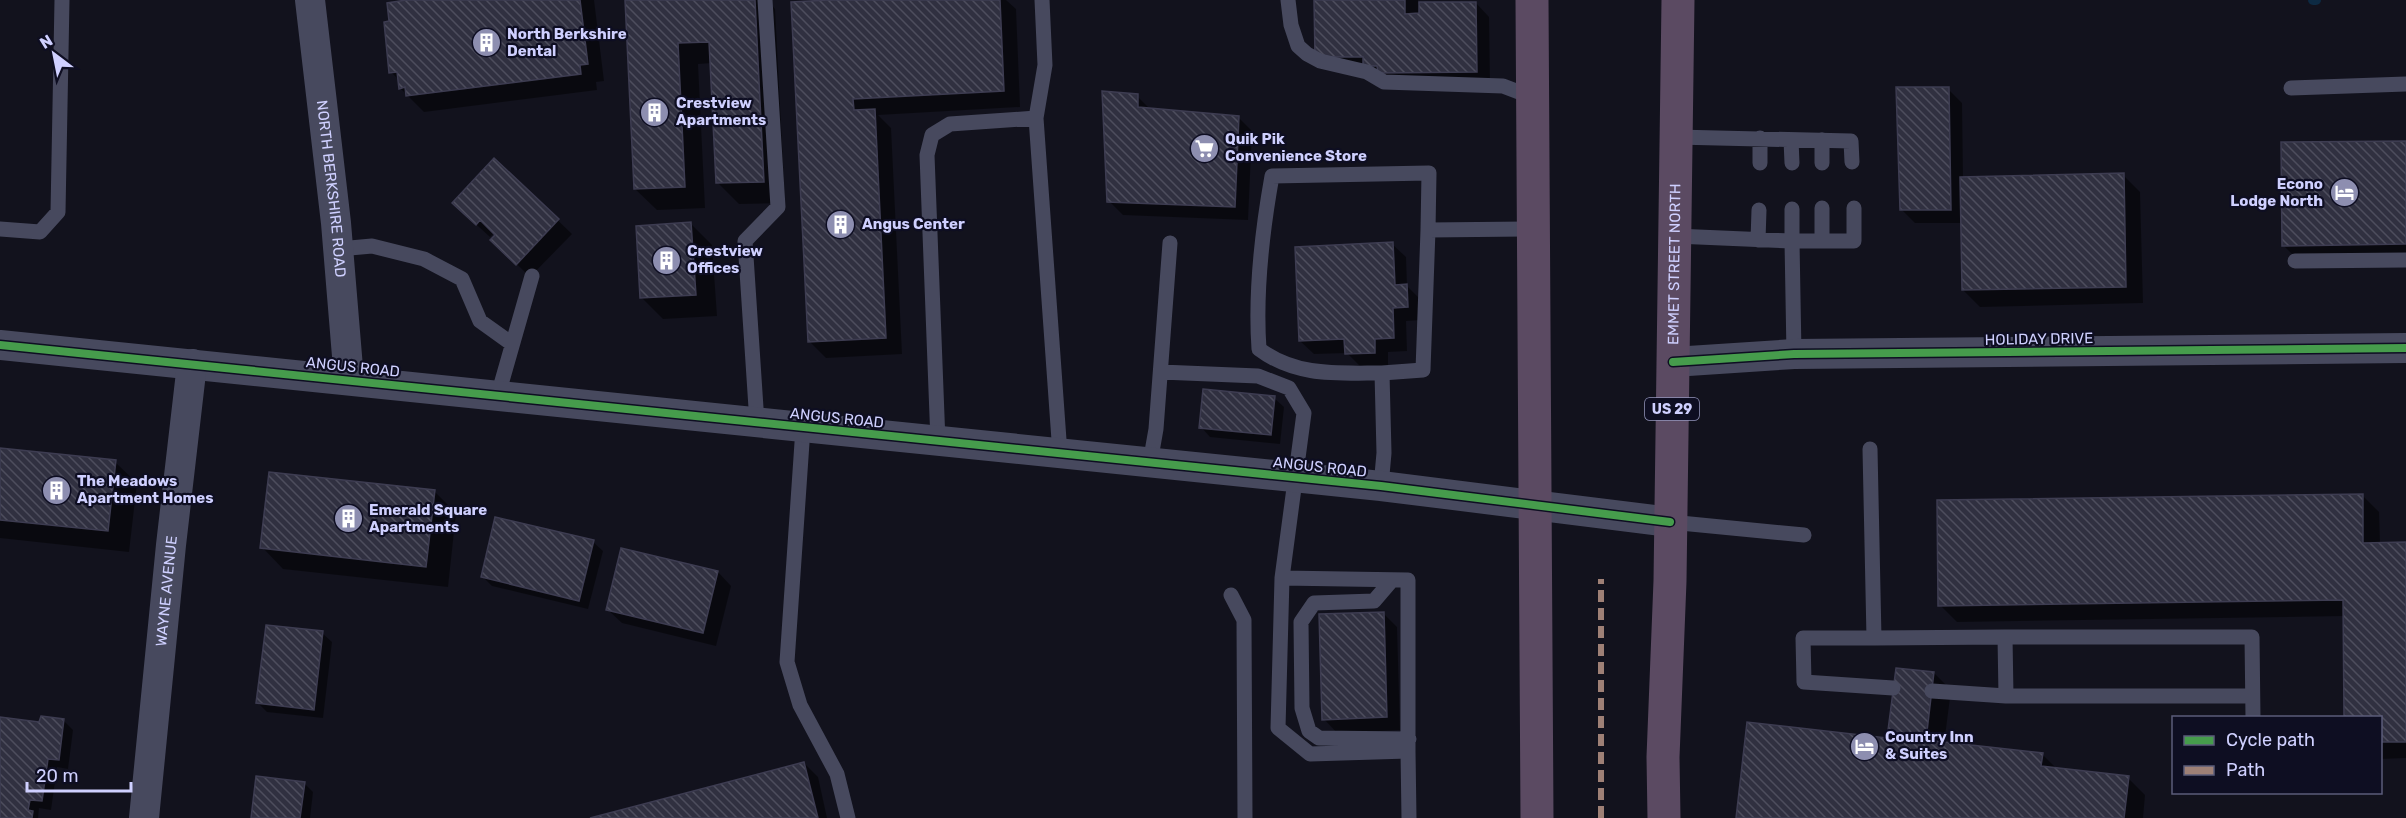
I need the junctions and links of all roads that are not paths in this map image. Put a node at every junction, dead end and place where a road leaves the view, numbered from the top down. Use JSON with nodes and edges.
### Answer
{"nodes":[{"id":1,"x":62,"y":0,"type":"edge"},
{"id":2,"x":310,"y":0,"type":"edge"},
{"id":3,"x":765,"y":0,"type":"edge"},
{"id":4,"x":1042,"y":0,"type":"edge"},
{"id":5,"x":1288,"y":0,"type":"edge"},
{"id":6,"x":1532,"y":0,"type":"edge"},
{"id":7,"x":1678,"y":0,"type":"edge"},
{"id":8,"x":2406,"y":84,"type":"edge"},
{"id":9,"x":2291,"y":88,"type":"dead end"},
{"id":10,"x":1532,"y":97,"type":"junction"},
{"id":11,"x":1036,"y":118,"type":"junction"},
{"id":12,"x":1676,"y":137,"type":"junction"},
{"id":13,"x":1760,"y":138,"type":"junction"},
{"id":14,"x":1791,"y":140,"type":"junction"},
{"id":15,"x":1822,"y":140,"type":"junction"},
{"id":16,"x":1852,"y":162,"type":"dead end"},
{"id":17,"x":1760,"y":163,"type":"dead end"},
{"id":18,"x":1792,"y":163,"type":"dead end"},
{"id":19,"x":1822,"y":163,"type":"dead end"},
{"id":20,"x":1822,"y":208,"type":"dead end"},
{"id":21,"x":1854,"y":208,"type":"dead end"},
{"id":22,"x":1792,"y":209,"type":"dead end"},
{"id":23,"x":1759,"y":210,"type":"dead end"},
{"id":24,"x":0,"y":229,"type":"edge"},
{"id":25,"x":1535,"y":229,"type":"junction"},
{"id":26,"x":1428,"y":230,"type":"junction"},
{"id":27,"x":1675,"y":236,"type":"junction"},
{"id":28,"x":1758,"y":240,"type":"junction"},
{"id":29,"x":1822,"y":241,"type":"junction"},
{"id":30,"x":1792,"y":242,"type":"junction"},
{"id":31,"x":1170,"y":243,"type":"dead end"},
{"id":32,"x":339,"y":249,"type":"junction"},
{"id":33,"x":2406,"y":260,"type":"edge"},
{"id":34,"x":2295,"y":261,"type":"dead end"},
{"id":35,"x":532,"y":276,"type":"dead end"},
{"id":36,"x":512,"y":344,"type":"junction"},
{"id":37,"x":0,"y":345,"type":"edge"},
{"id":38,"x":2406,"y":348,"type":"edge"},
{"id":39,"x":1794,"y":354,"type":"junction"},
{"id":40,"x":1673,"y":362,"type":"junction"},
{"id":41,"x":192,"y":364,"type":"junction"},
{"id":42,"x":1161,"y":372,"type":"junction"},
{"id":43,"x":1382,"y":373,"type":"junction"},
{"id":44,"x":349,"y":380,"type":"junction"},
{"id":45,"x":498,"y":395,"type":"junction"},
{"id":46,"x":757,"y":423,"type":"junction"},
{"id":47,"x":803,"y":428,"type":"junction"},
{"id":48,"x":938,"y":442,"type":"junction"},
{"id":49,"x":1870,"y":449,"type":"dead end"},
{"id":50,"x":1060,"y":454,"type":"junction"},
{"id":51,"x":1150,"y":463,"type":"junction"},
{"id":52,"x":1296,"y":478,"type":"junction"},
{"id":53,"x":1381,"y":486,"type":"junction"},
{"id":54,"x":1536,"y":506,"type":"junction"},
{"id":55,"x":1670,"y":522,"type":"junction"},
{"id":56,"x":1804,"y":535,"type":"dead end"},
{"id":57,"x":1282,"y":578,"type":"junction"},
{"id":58,"x":1392,"y":580,"type":"junction"},
{"id":59,"x":1231,"y":595,"type":"dead end"},
{"id":60,"x":2005,"y":637,"type":"junction"},
{"id":61,"x":1874,"y":638,"type":"junction"},
{"id":62,"x":1893,"y":688,"type":"dead end"},
{"id":63,"x":1932,"y":691,"type":"dead end"},
{"id":64,"x":2007,"y":696,"type":"junction"},
{"id":65,"x":2252,"y":696,"type":"junction"},
{"id":66,"x":2253,"y":716,"type":"edge"},
{"id":67,"x":1408,"y":745,"type":"junction"},
{"id":68,"x":144,"y":818,"type":"edge"},
{"id":69,"x":848,"y":818,"type":"edge"},
{"id":70,"x":1245,"y":818,"type":"edge"},
{"id":71,"x":1409,"y":818,"type":"edge"},
{"id":72,"x":1537,"y":818,"type":"edge"},
{"id":73,"x":1664,"y":818,"type":"edge"}],
"edges":[{"from":1,"to":24,"type":"lane"},
{"from":2,"to":32,"type":"street","name":"NORTH BERKSHIRE ROAD"},
{"from":3,"to":46,"type":"lane"},
{"from":4,"to":11,"type":"lane"},
{"from":5,"to":10,"type":"lane"},
{"from":6,"to":10,"type":"highway"},
{"from":7,"to":12,"type":"highway","name":"EMMET STREET NORTH","number":"US 29"},
{"from":8,"to":9,"type":"lane"},
{"from":10,"to":25,"type":"highway"},
{"from":11,"to":48,"type":"lane"},
{"from":11,"to":50,"type":"lane"},
{"from":12,"to":13,"type":"lane"},
{"from":12,"to":27,"type":"highway","name":"EMMET STREET NORTH","number":"US 29"},
{"from":13,"to":14,"type":"lane"},
{"from":13,"to":17,"type":"lane"},
{"from":14,"to":15,"type":"lane"},
{"from":14,"to":18,"type":"lane"},
{"from":15,"to":16,"type":"lane"},
{"from":15,"to":19,"type":"lane"},
{"from":20,"to":29,"type":"lane"},
{"from":21,"to":29,"type":"lane"},
{"from":22,"to":30,"type":"lane"},
{"from":23,"to":28,"type":"lane"},
{"from":25,"to":26,"type":"lane"},
{"from":25,"to":54,"type":"highway"},
{"from":26,"to":43,"type":"lane"},
{"from":26,"to":43,"type":"lane"},
{"from":27,"to":28,"type":"lane"},
{"from":27,"to":40,"type":"highway","name":"EMMET STREET NORTH","number":"US 29"},
{"from":28,"to":30,"type":"lane"},
{"from":29,"to":30,"type":"lane"},
{"from":30,"to":39,"type":"lane"},
{"from":31,"to":42,"type":"lane"},
{"from":32,"to":36,"type":"lane"},
{"from":32,"to":44,"type":"street","name":"NORTH BERKSHIRE ROAD"},
{"from":33,"to":34,"type":"lane"},
{"from":35,"to":36,"type":"lane"},
{"from":36,"to":45,"type":"lane"},
{"from":37,"to":41,"type":"street","name":"ANGUS ROAD"},
{"from":38,"to":39,"type":"street","name":"HOLIDAY DRIVE"},
{"from":39,"to":40,"type":"street","name":"HOLIDAY DRIVE"},
{"from":40,"to":55,"type":"highway","name":"EMMET STREET NORTH","number":"US 29"},
{"from":41,"to":44,"type":"street","name":"ANGUS ROAD"},
{"from":41,"to":68,"type":"street","name":"WAYNE AVENUE"},
{"from":42,"to":51,"type":"lane"},
{"from":42,"to":52,"type":"lane"},
{"from":43,"to":53,"type":"lane"},
{"from":44,"to":45,"type":"street","name":"ANGUS ROAD"},
{"from":45,"to":46,"type":"street","name":"ANGUS ROAD"},
{"from":46,"to":47,"type":"street","name":"ANGUS ROAD"},
{"from":47,"to":48,"type":"street","name":"ANGUS ROAD"},
{"from":47,"to":69,"type":"lane"},
{"from":48,"to":50,"type":"street","name":"ANGUS ROAD"},
{"from":49,"to":61,"type":"lane"},
{"from":50,"to":51,"type":"street","name":"ANGUS ROAD"},
{"from":51,"to":52,"type":"street","name":"ANGUS ROAD"},
{"from":52,"to":53,"type":"street","name":"ANGUS ROAD"},
{"from":52,"to":57,"type":"lane"},
{"from":53,"to":54,"type":"street","name":"ANGUS ROAD"},
{"from":54,"to":55,"type":"street","name":"ANGUS ROAD"},
{"from":54,"to":72,"type":"highway"},
{"from":55,"to":56,"type":"lane"},
{"from":55,"to":73,"type":"highway","name":"EMMET STREET NORTH","number":"US 29"},
{"from":57,"to":58,"type":"lane"},
{"from":57,"to":67,"type":"lane"},
{"from":58,"to":67,"type":"lane"},
{"from":58,"to":67,"type":"lane"},
{"from":59,"to":70,"type":"lane"},
{"from":60,"to":61,"type":"lane"},
{"from":60,"to":64,"type":"lane"},
{"from":60,"to":65,"type":"lane"},
{"from":61,"to":62,"type":"lane"},
{"from":63,"to":64,"type":"lane"},
{"from":64,"to":65,"type":"lane"},
{"from":65,"to":66,"type":"lane"},
{"from":67,"to":71,"type":"lane"}]}
